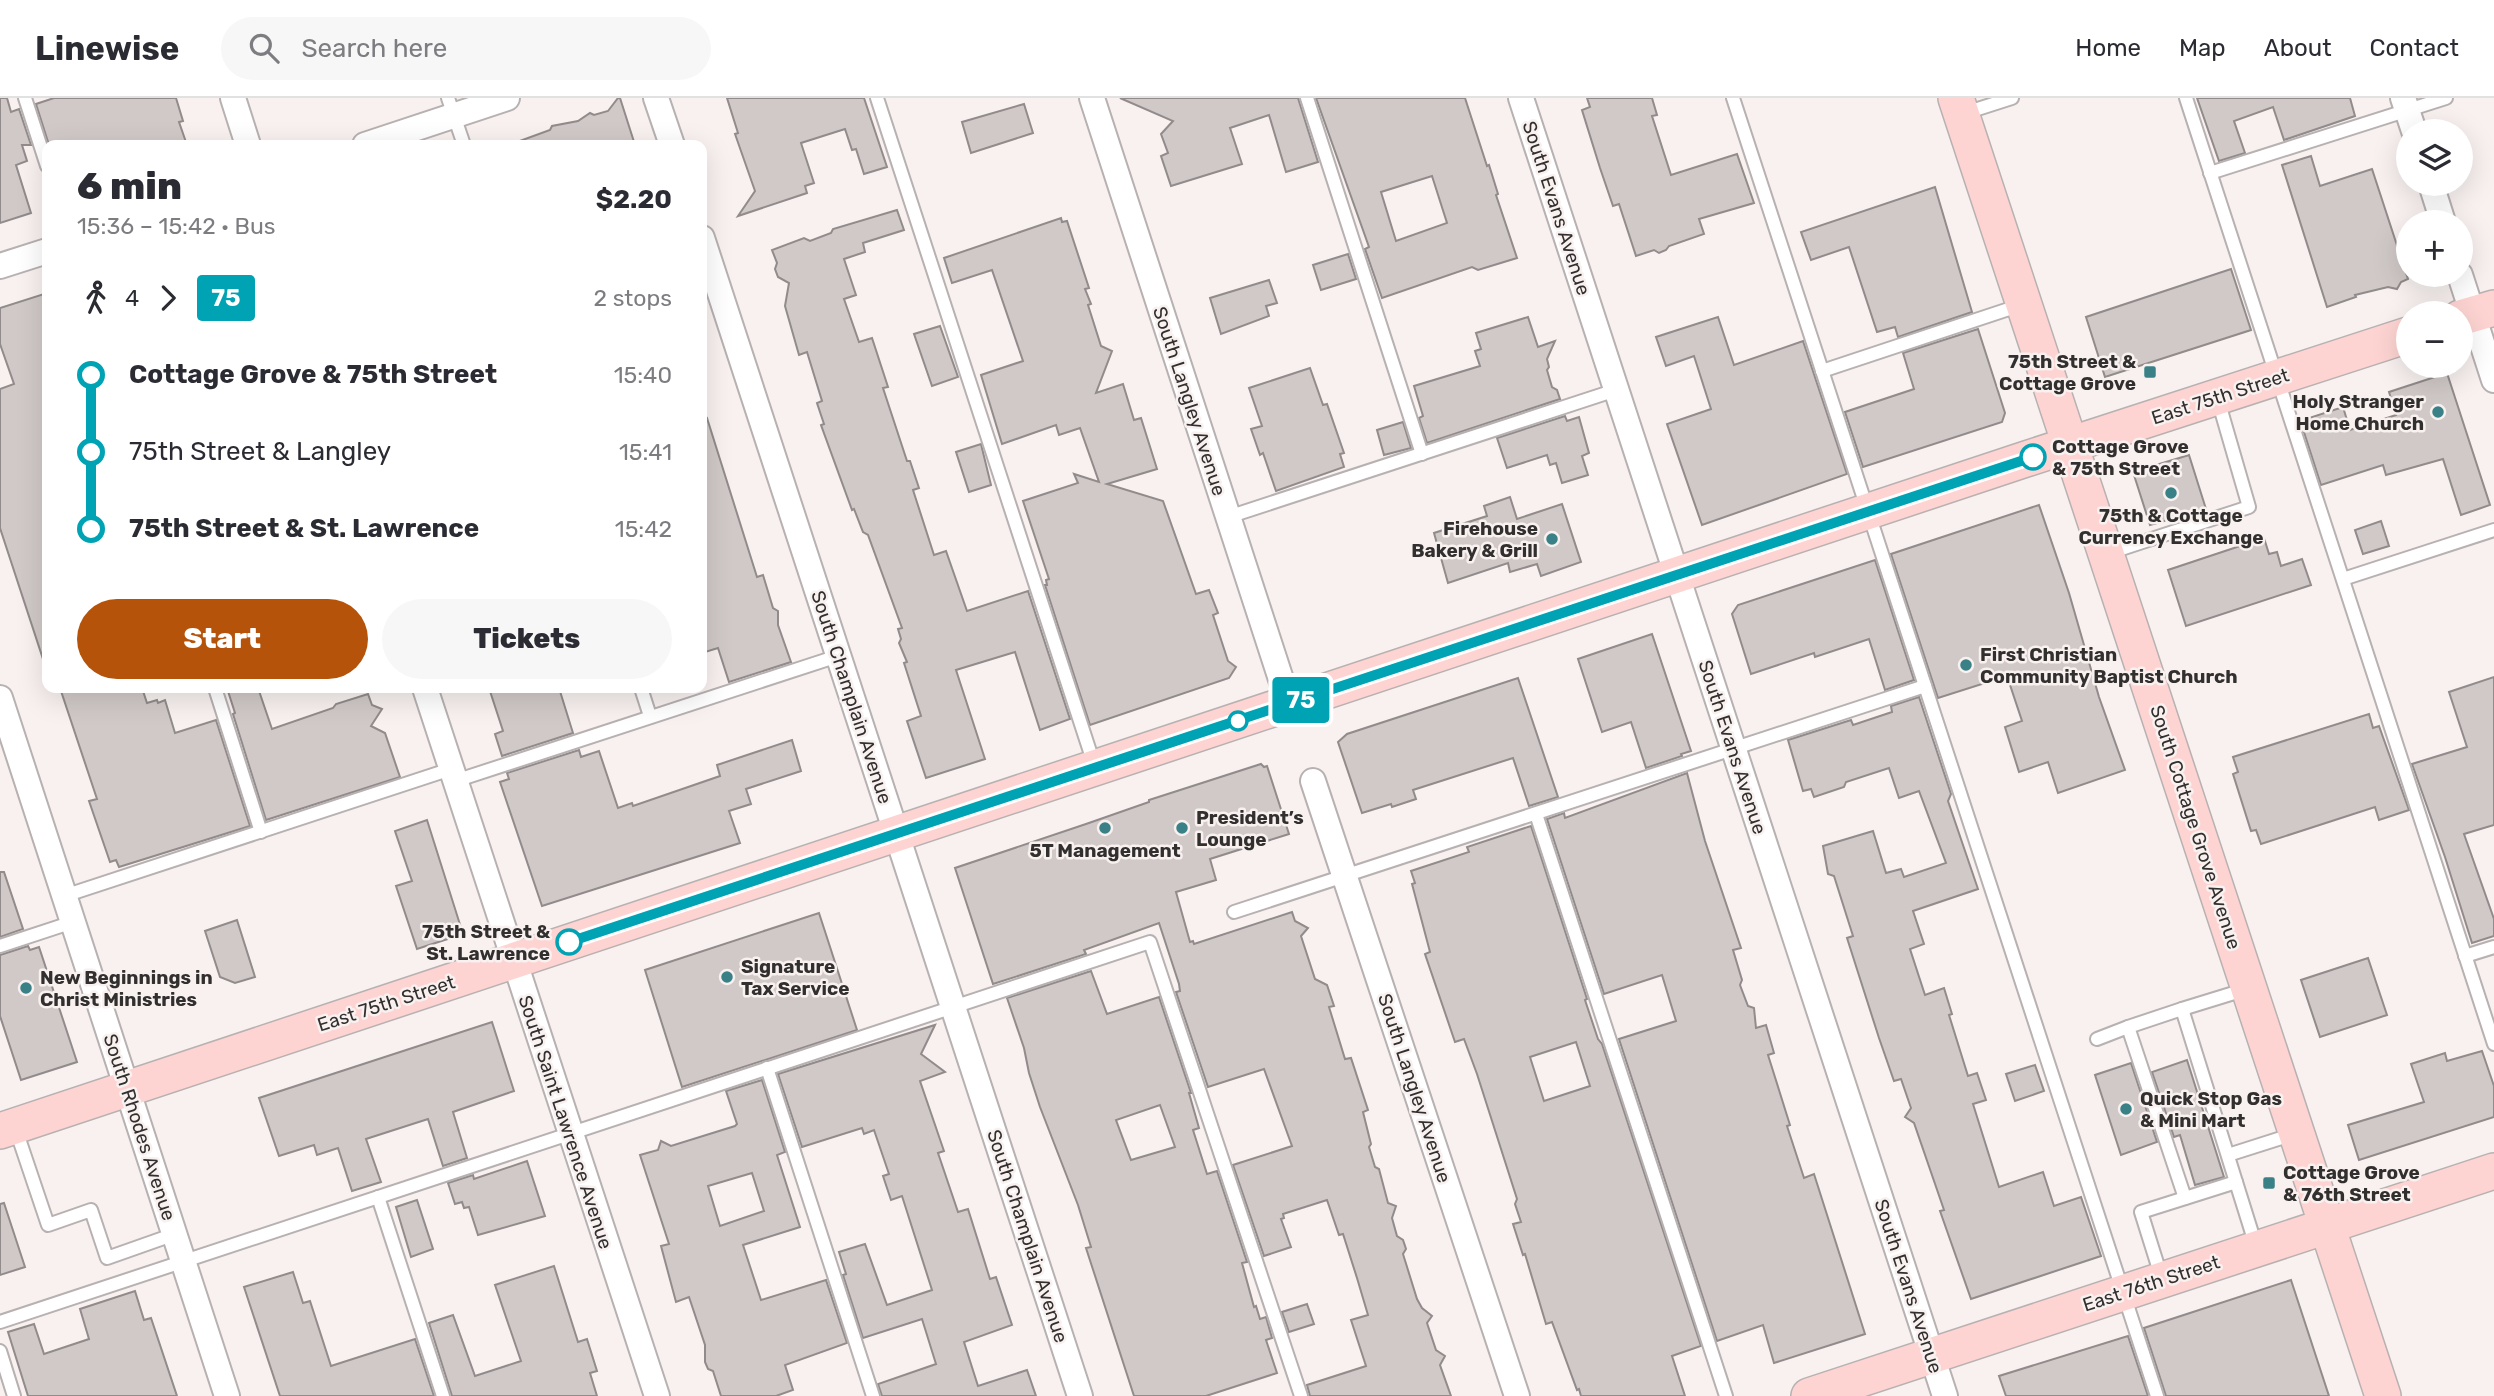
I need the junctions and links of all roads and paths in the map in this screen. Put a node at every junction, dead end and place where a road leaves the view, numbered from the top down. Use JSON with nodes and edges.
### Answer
{"nodes":[{"id":1,"x":25,"y":98,"type":"edge"},
{"id":2,"x":233,"y":98,"type":"edge"},
{"id":3,"x":507,"y":98,"type":"edge"},
{"id":4,"x":656,"y":98,"type":"edge"},
{"id":5,"x":877,"y":98,"type":"edge"},
{"id":6,"x":1092,"y":98,"type":"edge"},
{"id":7,"x":1307,"y":98,"type":"edge"},
{"id":8,"x":1521,"y":98,"type":"edge"},
{"id":9,"x":1733,"y":98,"type":"edge"},
{"id":10,"x":2012,"y":98,"type":"edge"},
{"id":11,"x":2186,"y":98,"type":"edge"},
{"id":12,"x":2446,"y":98,"type":"edge"},
{"id":13,"x":1959,"y":106,"type":"edge"},
{"id":14,"x":451,"y":107,"type":"edge"},
{"id":15,"x":2408,"y":113,"type":"edge"},
{"id":16,"x":246,"y":140,"type":"edge"},
{"id":17,"x":376,"y":140,"type":"edge"},
{"id":18,"x":462,"y":140,"type":"edge"},
{"id":19,"x":669,"y":140,"type":"edge"},
{"id":20,"x":42,"y":151,"type":"edge"},
{"id":21,"x":2210,"y":173,"type":"junction"},
{"id":22,"x":42,"y":253,"type":"edge"},
{"id":23,"x":707,"y":253,"type":"edge"},
{"id":24,"x":0,"y":266,"type":"edge"},
{"id":25,"x":2465,"y":287,"type":"edge"},
{"id":26,"x":2022,"y":304,"type":"junction"},
{"id":27,"x":2476,"y":313,"type":"edge"},
{"id":28,"x":2396,"y":339,"type":"edge"},
{"id":29,"x":1822,"y":371,"type":"junction"},
{"id":30,"x":2277,"y":377,"type":"junction"},
{"id":31,"x":2494,"y":380,"type":"edge"},
{"id":32,"x":1616,"y":390,"type":"junction"},
{"id":33,"x":2217,"y":397,"type":"junction"},
{"id":34,"x":2069,"y":445,"type":"junction"},
{"id":35,"x":1422,"y":454,"type":"junction"},
{"id":36,"x":1868,"y":511,"type":"junction"},
{"id":37,"x":1228,"y":517,"type":"junction"},
{"id":38,"x":2494,"y":530,"type":"edge"},
{"id":39,"x":2105,"y":554,"type":"junction"},
{"id":40,"x":1677,"y":575,"type":"junction"},
{"id":41,"x":2343,"y":579,"type":"junction"},
{"id":42,"x":838,"y":656,"type":"junction"},
{"id":43,"x":1925,"y":686,"type":"junction"},
{"id":44,"x":217,"y":693,"type":"edge"},
{"id":45,"x":427,"y":693,"type":"edge"},
{"id":46,"x":643,"y":693,"type":"edge"},
{"id":47,"x":0,"y":698,"type":"edge"},
{"id":48,"x":1289,"y":704,"type":"junction"},
{"id":49,"x":650,"y":716,"type":"junction"},
{"id":50,"x":1734,"y":749,"type":"junction"},
{"id":51,"x":1095,"y":768,"type":"junction"},
{"id":52,"x":453,"y":775,"type":"junction"},
{"id":53,"x":1313,"y":781,"type":"dead end"},
{"id":54,"x":1536,"y":814,"type":"junction"},
{"id":55,"x":261,"y":832,"type":"junction"},
{"id":56,"x":896,"y":834,"type":"junction"},
{"id":57,"x":1346,"y":877,"type":"junction"},
{"id":58,"x":64,"y":896,"type":"junction"},
{"id":59,"x":1234,"y":912,"type":"dead end"},
{"id":60,"x":73,"y":922,"type":"junction"},
{"id":61,"x":0,"y":946,"type":"edge"},
{"id":62,"x":2494,"y":947,"type":"edge"},
{"id":63,"x":2465,"y":956,"type":"junction"},
{"id":64,"x":513,"y":961,"type":"junction"},
{"id":65,"x":2250,"y":988,"type":"junction"},
{"id":66,"x":953,"y":1007,"type":"junction"},
{"id":67,"x":2182,"y":1009,"type":"junction"},
{"id":68,"x":2128,"y":1027,"type":"junction"},
{"id":69,"x":2097,"y":1040,"type":"dead end"},
{"id":70,"x":2494,"y":1044,"type":"edge"},
{"id":71,"x":767,"y":1068,"type":"junction"},
{"id":72,"x":127,"y":1089,"type":"junction"},
{"id":73,"x":7,"y":1129,"type":"edge"},
{"id":74,"x":2298,"y":1132,"type":"junction"},
{"id":75,"x":570,"y":1133,"type":"junction"},
{"id":76,"x":2228,"y":1155,"type":"junction"},
{"id":77,"x":2494,"y":1171,"type":"edge"},
{"id":78,"x":2236,"y":1182,"type":"junction"},
{"id":79,"x":378,"y":1197,"type":"junction"},
{"id":80,"x":2185,"y":1198,"type":"junction"},
{"id":81,"x":2328,"y":1224,"type":"junction"},
{"id":82,"x":175,"y":1234,"type":"junction"},
{"id":83,"x":2257,"y":1247,"type":"junction"},
{"id":84,"x":183,"y":1261,"type":"junction"},
{"id":85,"x":2162,"y":1279,"type":"junction"},
{"id":86,"x":2123,"y":1292,"type":"junction"},
{"id":87,"x":0,"y":1322,"type":"edge"},
{"id":88,"x":0,"y":1351,"type":"edge"},
{"id":89,"x":1931,"y":1355,"type":"junction"},
{"id":90,"x":14,"y":1396,"type":"edge"},
{"id":91,"x":227,"y":1396,"type":"edge"},
{"id":92,"x":443,"y":1396,"type":"edge"},
{"id":93,"x":657,"y":1396,"type":"edge"},
{"id":94,"x":873,"y":1396,"type":"edge"},
{"id":95,"x":1080,"y":1396,"type":"edge"},
{"id":96,"x":1301,"y":1396,"type":"edge"},
{"id":97,"x":1517,"y":1396,"type":"edge"},
{"id":98,"x":1727,"y":1396,"type":"edge"},
{"id":99,"x":1809,"y":1396,"type":"edge"},
{"id":100,"x":1945,"y":1396,"type":"edge"},
{"id":101,"x":2157,"y":1396,"type":"edge"},
{"id":102,"x":2383,"y":1396,"type":"edge"}],
"edges":[{"from":1,"to":20,"type":"lane"},
{"from":2,"to":16,"type":"street"},
{"from":3,"to":14,"type":"street"},
{"from":4,"to":19,"type":"street"},
{"from":5,"to":51,"type":"lane"},
{"from":6,"to":37,"type":"street","name":"South Langley Avenue"},
{"from":7,"to":35,"type":"lane"},
{"from":8,"to":32,"type":"street","name":"South Evans Avenue"},
{"from":9,"to":29,"type":"lane"},
{"from":10,"to":13,"type":"lane"},
{"from":11,"to":21,"type":"lane"},
{"from":12,"to":15,"type":"lane"},
{"from":13,"to":26,"type":"street","name":"South Cottage Grove Avenue"},
{"from":14,"to":17,"type":"street"},
{"from":14,"to":18,"type":"lane"},
{"from":15,"to":21,"type":"lane"},
{"from":21,"to":30,"type":"lane"},
{"from":22,"to":24,"type":"street"},
{"from":23,"to":42,"type":"street","name":"South Champlain Avenue"},
{"from":25,"to":27,"type":"street"},
{"from":26,"to":29,"type":"lane"},
{"from":26,"to":34,"type":"street","name":"South Cottage Grove Avenue"},
{"from":27,"to":31,"type":"street"},
{"from":28,"to":30,"type":"street","name":"East 75th Street"},
{"from":29,"to":36,"type":"lane"},
{"from":30,"to":33,"type":"street","name":"East 75th Street"},
{"from":30,"to":41,"type":"lane"},
{"from":32,"to":35,"type":"lane"},
{"from":32,"to":40,"type":"street","name":"South Evans Avenue"},
{"from":33,"to":34,"type":"street","name":"East 75th Street"},
{"from":33,"to":39,"type":"lane"},
{"from":34,"to":36,"type":"street","name":"East 75th Street"},
{"from":34,"to":39,"type":"street","name":"South Cottage Grove Avenue"},
{"from":35,"to":37,"type":"lane"},
{"from":36,"to":40,"type":"street","name":"East 75th Street"},
{"from":36,"to":43,"type":"lane"},
{"from":37,"to":48,"type":"street","name":"South Langley Avenue"},
{"from":38,"to":41,"type":"lane"},
{"from":39,"to":65,"type":"street","name":"South Cottage Grove Avenue"},
{"from":40,"to":48,"type":"street","name":"East 75th Street"},
{"from":40,"to":50,"type":"street","name":"South Evans Avenue"},
{"from":41,"to":63,"type":"lane"},
{"from":42,"to":49,"type":"lane"},
{"from":42,"to":56,"type":"street","name":"South Champlain Avenue"},
{"from":43,"to":50,"type":"lane"},
{"from":43,"to":86,"type":"lane"},
{"from":44,"to":55,"type":"lane"},
{"from":45,"to":52,"type":"street","name":"South Saint Lawrence Avenue"},
{"from":46,"to":49,"type":"lane"},
{"from":47,"to":58,"type":"street","name":"South Rhodes Avenue"},
{"from":48,"to":51,"type":"street","name":"East 75th Street"},
{"from":49,"to":52,"type":"lane"},
{"from":50,"to":54,"type":"lane"},
{"from":50,"to":89,"type":"street","name":"South Evans Avenue"},
{"from":51,"to":56,"type":"street","name":"East 75th Street"},
{"from":52,"to":55,"type":"lane"},
{"from":52,"to":64,"type":"street","name":"South Saint Lawrence Avenue"},
{"from":53,"to":57,"type":"street","name":"South Langley Avenue"},
{"from":54,"to":57,"type":"lane"},
{"from":54,"to":98,"type":"lane"},
{"from":55,"to":58,"type":"lane"},
{"from":56,"to":64,"type":"street","name":"East 75th Street"},
{"from":56,"to":66,"type":"street","name":"South Champlain Avenue"},
{"from":57,"to":59,"type":"lane"},
{"from":57,"to":97,"type":"street","name":"South Langley Avenue"},
{"from":58,"to":60,"type":"street","name":"South Rhodes Avenue"},
{"from":60,"to":61,"type":"lane"},
{"from":60,"to":72,"type":"street","name":"South Rhodes Avenue"},
{"from":62,"to":63,"type":"lane"},
{"from":63,"to":70,"type":"lane"},
{"from":64,"to":72,"type":"street","name":"East 75th Street"},
{"from":64,"to":75,"type":"street","name":"South Saint Lawrence Avenue"},
{"from":65,"to":67,"type":"lane"},
{"from":65,"to":74,"type":"street","name":"South Cottage Grove Avenue"},
{"from":66,"to":71,"type":"lane"},
{"from":66,"to":95,"type":"street","name":"South Champlain Avenue"},
{"from":66,"to":96,"type":"lane"},
{"from":67,"to":68,"type":"lane"},
{"from":67,"to":76,"type":"lane"},
{"from":68,"to":69,"type":"lane"},
{"from":68,"to":80,"type":"lane"},
{"from":71,"to":75,"type":"lane"},
{"from":71,"to":94,"type":"lane"},
{"from":72,"to":73,"type":"street","name":"East 75th Street"},
{"from":72,"to":82,"type":"street","name":"South Rhodes Avenue"},
{"from":73,"to":82,"type":"lane"},
{"from":74,"to":76,"type":"lane"},
{"from":74,"to":81,"type":"street","name":"South Cottage Grove Avenue"},
{"from":75,"to":79,"type":"lane"},
{"from":75,"to":93,"type":"street","name":"South Saint Lawrence Avenue"},
{"from":76,"to":78,"type":"lane"},
{"from":77,"to":81,"type":"street","name":"East 76th Street"},
{"from":78,"to":80,"type":"lane"},
{"from":78,"to":83,"type":"lane"},
{"from":79,"to":84,"type":"lane"},
{"from":79,"to":92,"type":"lane"},
{"from":80,"to":85,"type":"lane"},
{"from":81,"to":83,"type":"street","name":"East 76th Street"},
{"from":81,"to":102,"type":"street","name":"South Cottage Grove Avenue"},
{"from":82,"to":84,"type":"street","name":"South Rhodes Avenue"},
{"from":83,"to":85,"type":"street","name":"East 76th Street"},
{"from":84,"to":87,"type":"lane"},
{"from":84,"to":91,"type":"street","name":"South Rhodes Avenue"},
{"from":85,"to":86,"type":"street","name":"East 76th Street"},
{"from":86,"to":89,"type":"street","name":"East 76th Street"},
{"from":86,"to":101,"type":"lane"},
{"from":88,"to":90,"type":"lane"},
{"from":89,"to":99,"type":"street","name":"East 76th Street"},
{"from":89,"to":100,"type":"street","name":"South Evans Avenue"}]}
